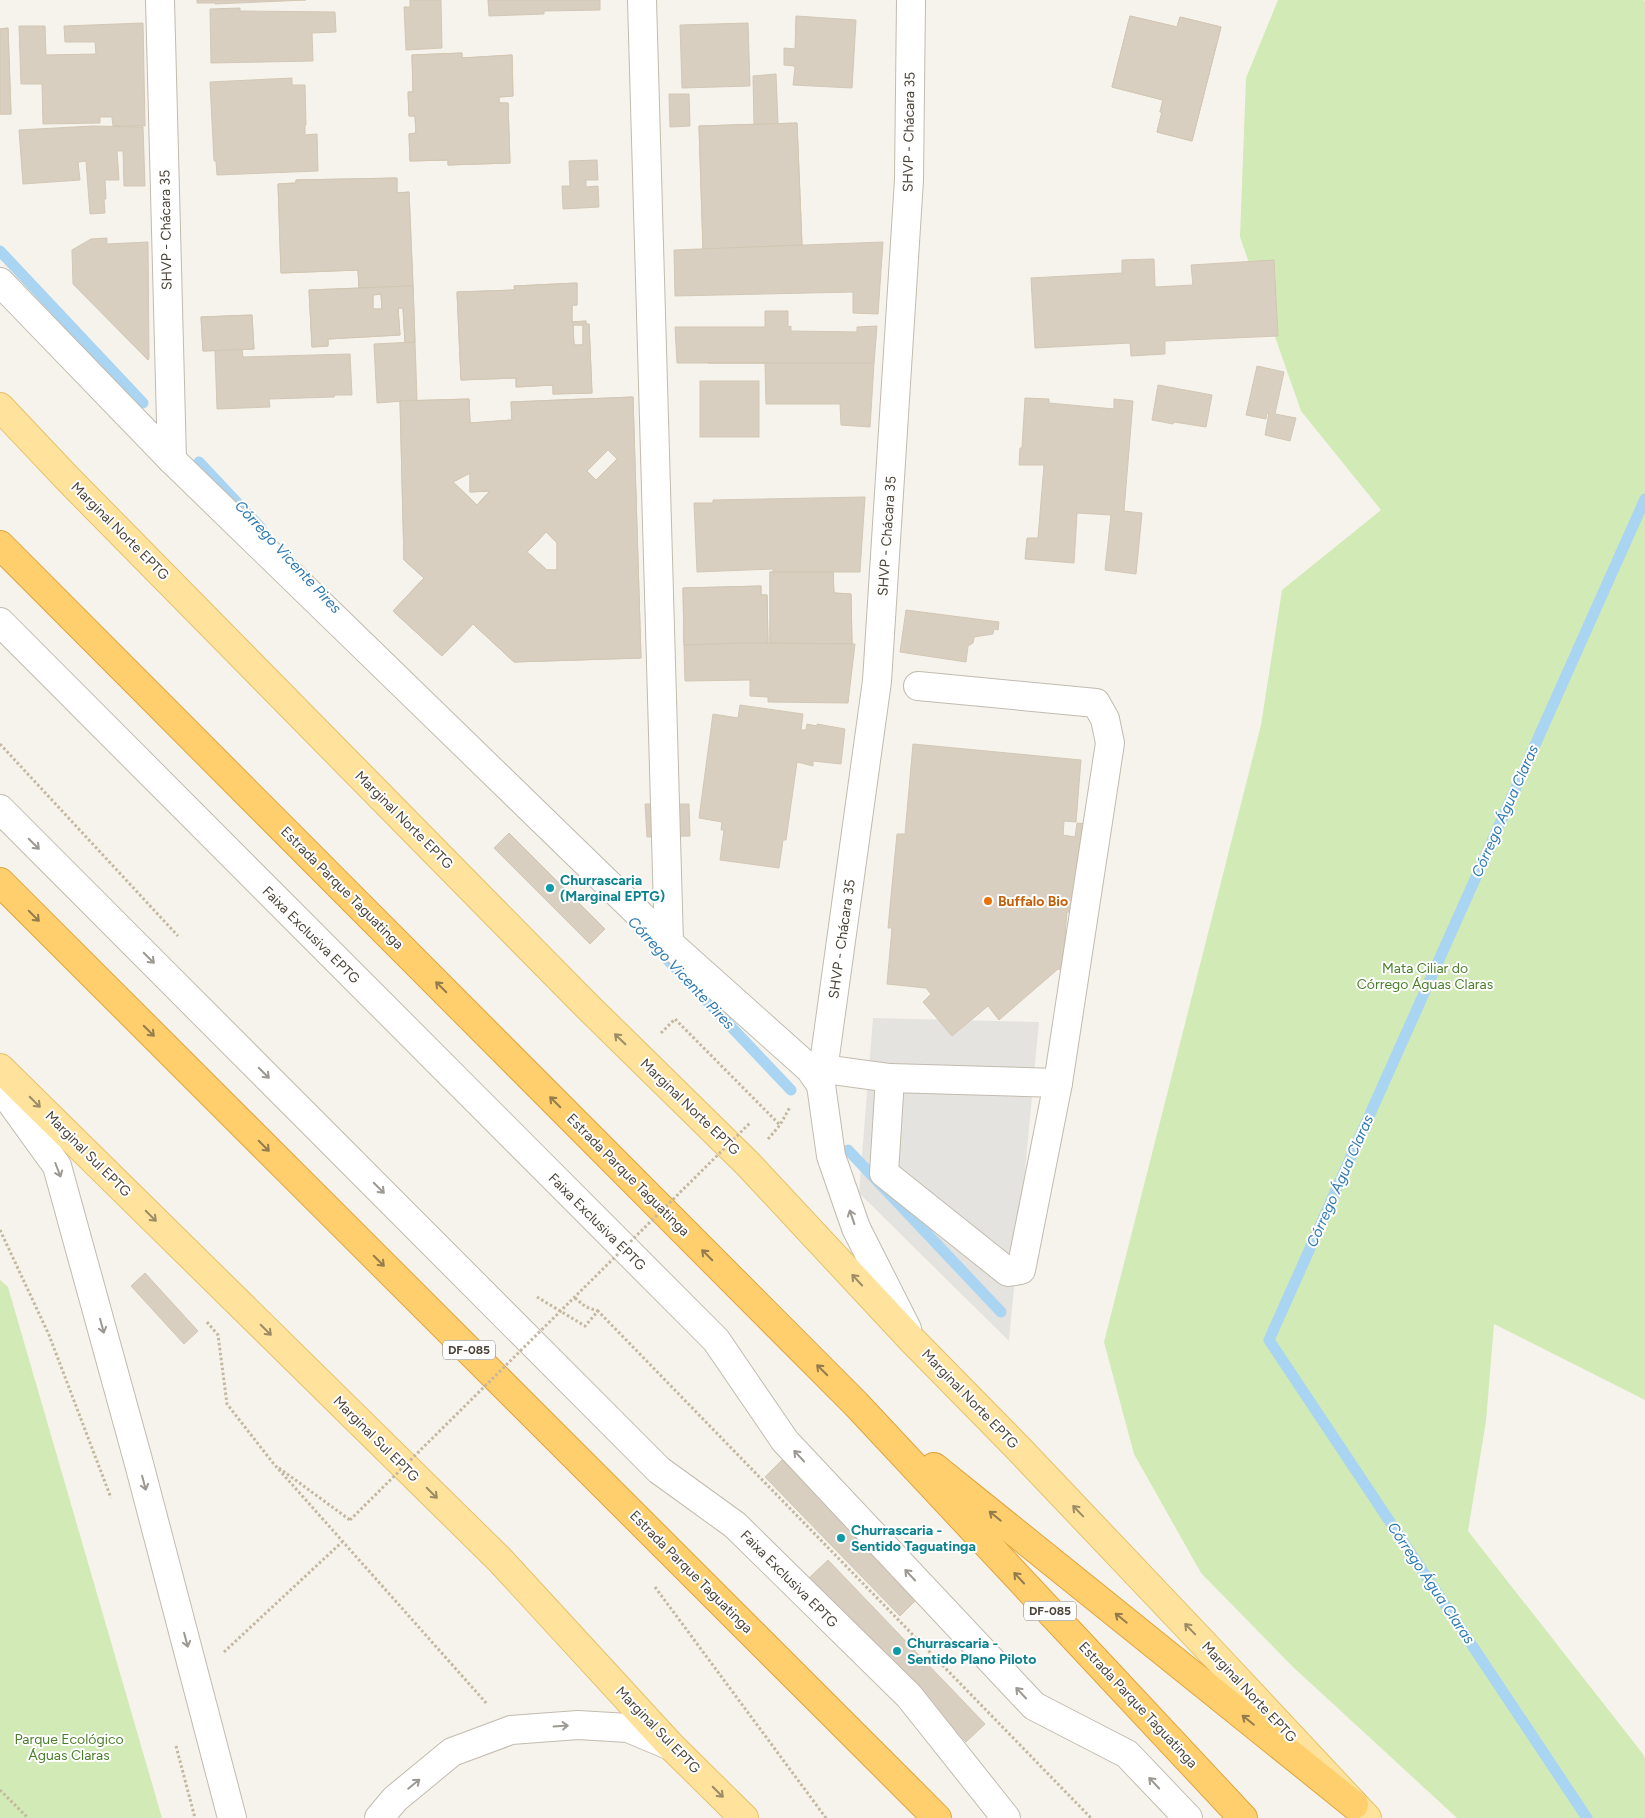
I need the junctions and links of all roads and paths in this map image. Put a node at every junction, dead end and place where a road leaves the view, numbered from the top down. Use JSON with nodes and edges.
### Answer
{"nodes":[{"id":1,"x":160,"y":0,"type":"edge"},
{"id":2,"x":642,"y":0,"type":"edge"},
{"id":3,"x":911,"y":0,"type":"edge"},
{"id":4,"x":0,"y":282,"type":"edge"},
{"id":5,"x":0,"y":407,"type":"edge"},
{"id":6,"x":172,"y":460,"type":"junction"},
{"id":7,"x":0,"y":545,"type":"edge"},
{"id":8,"x":0,"y":622,"type":"edge"},
{"id":9,"x":918,"y":686,"type":"dead end"},
{"id":10,"x":0,"y":744,"type":"edge"},
{"id":11,"x":0,"y":809,"type":"edge"},
{"id":12,"x":0,"y":882,"type":"edge"},
{"id":13,"x":183,"y":942,"type":"dead end"},
{"id":14,"x":669,"y":944,"type":"junction"},
{"id":15,"x":660,"y":1034,"type":"dead end"},
{"id":16,"x":0,"y":1068,"type":"edge"},
{"id":17,"x":819,"y":1074,"type":"junction"},
{"id":18,"x":890,"y":1078,"type":"junction"},
{"id":19,"x":1058,"y":1083,"type":"junction"},
{"id":20,"x":0,"y":1087,"type":"edge"},
{"id":21,"x":744,"y":1115,"type":"dead end"},
{"id":22,"x":780,"y":1125,"type":"junction"},
{"id":23,"x":748,"y":1163,"type":"junction"},
{"id":24,"x":0,"y":1230,"type":"edge"},
{"id":25,"x":529,"y":1293,"type":"dead end"},
{"id":26,"x":575,"y":1298,"type":"junction"},
{"id":27,"x":598,"y":1311,"type":"junction"},
{"id":28,"x":205,"y":1320,"type":"dead end"},
{"id":29,"x":912,"y":1340,"type":"junction"},
{"id":30,"x":856,"y":1404,"type":"junction"},
{"id":31,"x":273,"y":1463,"type":"junction"},
{"id":32,"x":112,"y":1505,"type":"dead end"},
{"id":33,"x":342,"y":1542,"type":"junction"},
{"id":34,"x":649,"y":1579,"type":"dead end"},
{"id":35,"x":196,"y":1679,"type":"junction"},
{"id":36,"x":511,"y":1730,"type":"junction"},
{"id":37,"x":175,"y":1742,"type":"dead end"},
{"id":38,"x":671,"y":1746,"type":"junction"},
{"id":39,"x":0,"y":1790,"type":"edge"},
{"id":40,"x":1360,"y":1812,"type":"edge"},
{"id":41,"x":28,"y":1818,"type":"edge"},
{"id":42,"x":194,"y":1818,"type":"edge"},
{"id":43,"x":232,"y":1818,"type":"edge"},
{"id":44,"x":379,"y":1818,"type":"edge"},
{"id":45,"x":744,"y":1818,"type":"edge"},
{"id":46,"x":826,"y":1818,"type":"edge"},
{"id":47,"x":937,"y":1818,"type":"edge"},
{"id":48,"x":1006,"y":1818,"type":"edge"},
{"id":49,"x":1091,"y":1818,"type":"edge"},
{"id":50,"x":1188,"y":1818,"type":"edge"},
{"id":51,"x":1243,"y":1818,"type":"edge"}],
"edges":[{"from":1,"to":6,"type":"street","name":"SHVP - Chácara 35"},
{"from":2,"to":14,"type":"street"},
{"from":3,"to":17,"type":"street","name":"SHVP - Chácara 35"},
{"from":4,"to":6,"type":"street"},
{"from":23,"to":5,"type":"main road","name":"Marginal Norte EPTG","one_way":true},
{"from":6,"to":14,"type":"street"},
{"from":30,"to":7,"type":"highway","name":"Estrada Parque Taguatinga","number":"DF-085","one_way":true},
{"from":50,"to":8,"type":"street","name":"Faixa Exclusiva EPTG","one_way":true},
{"from":9,"to":19,"type":"street"},
{"from":10,"to":13,"type":"path"},
{"from":11,"to":48,"type":"street","name":"Faixa Exclusiva EPTG","one_way":true},
{"from":12,"to":47,"type":"highway","name":"Estrada Parque Taguatinga","number":"DF-085","one_way":true},
{"from":14,"to":17,"type":"street"},
{"from":15,"to":22,"type":"path"},
{"from":16,"to":38,"type":"main road","name":"Marginal Sul EPTG","one_way":true},
{"from":17,"to":18,"type":"street"},
{"from":17,"to":22,"type":"path"},
{"from":29,"to":17,"type":"street","name":"SHVP - Chácara 35","one_way":true},
{"from":18,"to":19,"type":"street"},
{"from":18,"to":19,"type":"street"},
{"from":20,"to":35,"type":"street","one_way":true},
{"from":21,"to":26,"type":"path","bridge":true},
{"from":22,"to":23,"type":"path"},
{"from":29,"to":23,"type":"main road","name":"Marginal Norte EPTG","one_way":true},
{"from":24,"to":32,"type":"path"},
{"from":25,"to":27,"type":"path"},
{"from":26,"to":27,"type":"path"},
{"from":26,"to":31,"type":"path","bridge":true},
{"from":27,"to":49,"type":"path"},
{"from":28,"to":31,"type":"path"},
{"from":40,"to":29,"type":"main road","name":"Marginal Norte EPTG","one_way":true},
{"from":40,"to":30,"type":"highway","one_way":true},
{"from":51,"to":30,"type":"highway","name":"Estrada Parque Taguatinga","number":"DF-085","one_way":true},
{"from":31,"to":33,"type":"path"},
{"from":33,"to":35,"type":"path"},
{"from":33,"to":36,"type":"path"},
{"from":34,"to":46,"type":"path"},
{"from":35,"to":43,"type":"street"},
{"from":36,"to":38,"type":"street","one_way":true},
{"from":44,"to":36,"type":"street","one_way":true},
{"from":37,"to":42,"type":"path"},
{"from":38,"to":45,"type":"main road","name":"Marginal Sul EPTG","one_way":true},
{"from":39,"to":41,"type":"path"}]}
